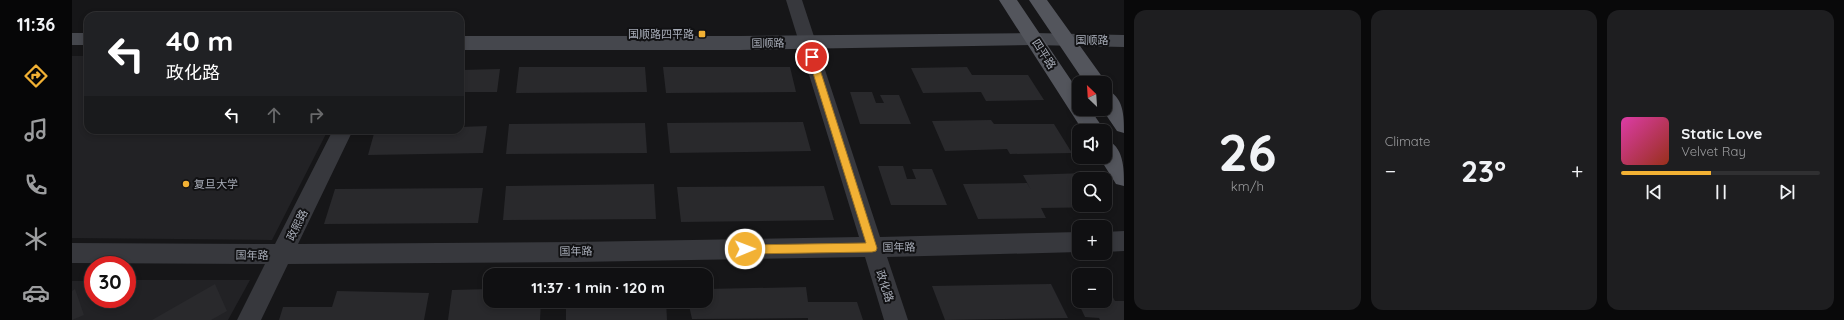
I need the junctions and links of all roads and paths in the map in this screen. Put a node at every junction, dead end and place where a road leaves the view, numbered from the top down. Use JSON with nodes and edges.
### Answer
{"nodes":[{"id":1,"x":794,"y":0,"type":"edge"},
{"id":2,"x":1008,"y":0,"type":"edge"},
{"id":3,"x":1038,"y":0,"type":"edge"},
{"id":4,"x":72,"y":39,"type":"edge"},
{"id":5,"x":84,"y":39,"type":"edge"},
{"id":6,"x":1034,"y":39,"type":"junction"},
{"id":7,"x":1067,"y":40,"type":"junction"},
{"id":8,"x":1124,"y":41,"type":"edge"},
{"id":9,"x":808,"y":42,"type":"junction"},
{"id":10,"x":464,"y":43,"type":"edge"},
{"id":11,"x":1091,"y":76,"type":"edge"},
{"id":12,"x":1072,"y":98,"type":"edge"},
{"id":13,"x":1112,"y":106,"type":"edge"},
{"id":14,"x":1124,"y":124,"type":"edge"},
{"id":15,"x":341,"y":134,"type":"edge"},
{"id":16,"x":1112,"y":159,"type":"edge"},
{"id":17,"x":1124,"y":177,"type":"edge"},
{"id":18,"x":1124,"y":241,"type":"edge"},
{"id":19,"x":1072,"y":242,"type":"edge"},
{"id":20,"x":1112,"y":242,"type":"edge"},
{"id":21,"x":872,"y":248,"type":"junction"},
{"id":22,"x":72,"y":253,"type":"edge"},
{"id":23,"x":282,"y":255,"type":"junction"},
{"id":24,"x":249,"y":320,"type":"edge"},
{"id":25,"x":896,"y":320,"type":"edge"}],
"edges":[{"from":1,"to":9,"type":"street","name":"政化路"},
{"from":2,"to":6,"type":"main road","name":"四平路"},
{"from":3,"to":7,"type":"main road"},
{"from":4,"to":5,"type":"street"},
{"from":6,"to":7,"type":"street","name":"国顺路"},
{"from":6,"to":9,"type":"street","name":"国顺路"},
{"from":6,"to":12,"type":"main road","name":"四平路"},
{"from":7,"to":8,"type":"street","name":"国顺路"},
{"from":7,"to":11,"type":"main road"},
{"from":9,"to":10,"type":"street","name":"国顺路"},
{"from":9,"to":21,"type":"street","name":"政化路"},
{"from":13,"to":14,"type":"main road"},
{"from":15,"to":23,"type":"street","name":"政熙路"},
{"from":16,"to":17,"type":"main road"},
{"from":18,"to":20,"type":"street"},
{"from":19,"to":21,"type":"street","name":"国年路"},
{"from":21,"to":23,"type":"street","name":"国年路"},
{"from":21,"to":25,"type":"street","name":"政化路"},
{"from":22,"to":23,"type":"street","name":"国年路"},
{"from":23,"to":24,"type":"street","name":"政熙路"}]}
